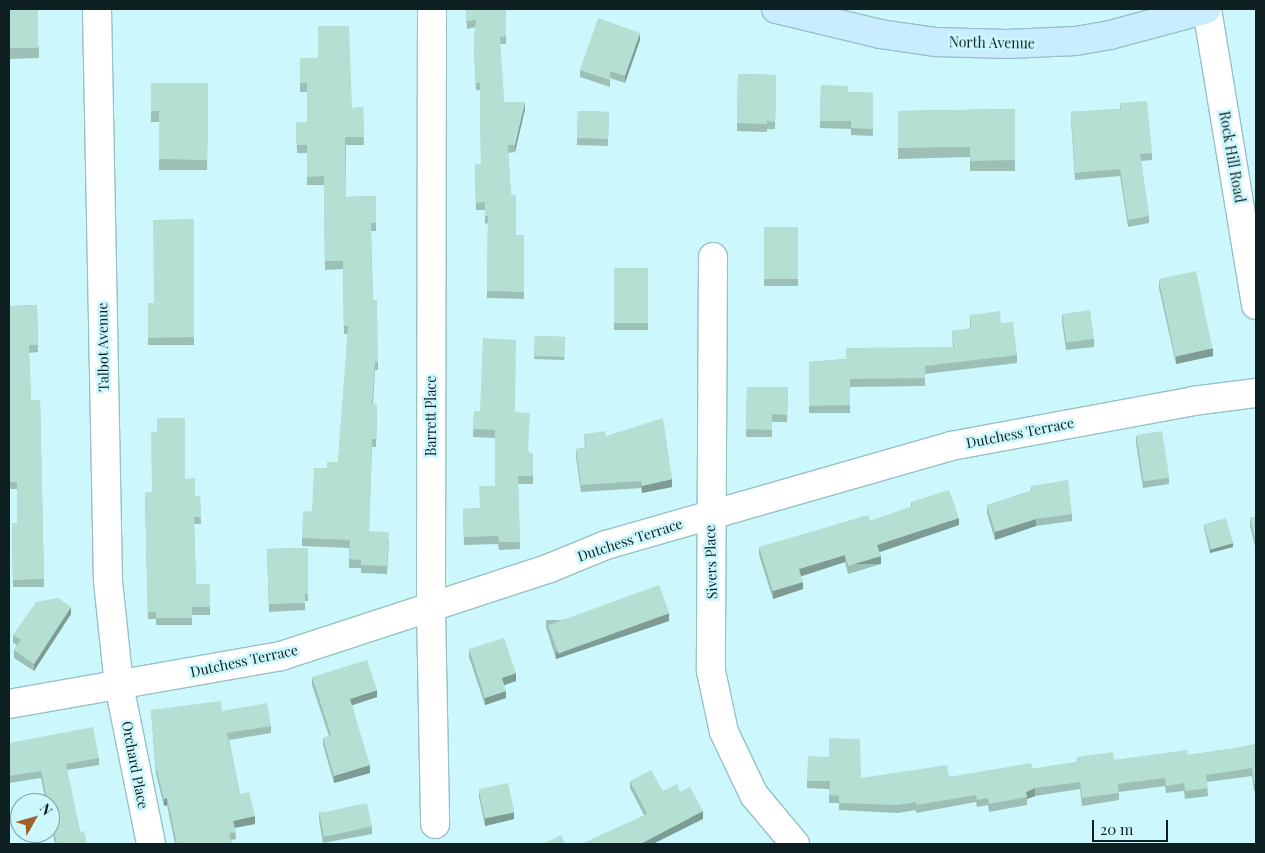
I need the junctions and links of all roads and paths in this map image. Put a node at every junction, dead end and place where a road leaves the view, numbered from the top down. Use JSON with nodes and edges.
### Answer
{"nodes":[{"id":1,"x":97,"y":9,"type":"edge"},
{"id":2,"x":432,"y":9,"type":"edge"},
{"id":3,"x":776,"y":9,"type":"edge"},
{"id":4,"x":1207,"y":9,"type":"edge"},
{"id":5,"x":713,"y":257,"type":"dead end"},
{"id":6,"x":1256,"y":305,"type":"edge"},
{"id":7,"x":1256,"y":393,"type":"edge"},
{"id":8,"x":709,"y":516,"type":"junction"},
{"id":9,"x":430,"y":609,"type":"junction"},
{"id":10,"x":118,"y":685,"type":"junction"},
{"id":11,"x":9,"y":704,"type":"edge"},
{"id":12,"x":435,"y":824,"type":"dead end"},
{"id":13,"x":151,"y":844,"type":"edge"},
{"id":14,"x":795,"y":844,"type":"edge"}],
"edges":[{"from":1,"to":10,"type":"street","name":"Talbot Avenue"},
{"from":2,"to":9,"type":"street","name":"Barrett Place"},
{"from":3,"to":4,"type":"main road","name":"North Avenue"},
{"from":4,"to":6,"type":"street","name":"Rock Hill Road"},
{"from":5,"to":8,"type":"street","name":"Sivers Place"},
{"from":7,"to":8,"type":"street","name":"Dutchess Terrace"},
{"from":8,"to":9,"type":"street","name":"Dutchess Terrace"},
{"from":8,"to":14,"type":"street","name":"Sivers Place"},
{"from":9,"to":10,"type":"street","name":"Dutchess Terrace"},
{"from":9,"to":12,"type":"street","name":"Barrett Place"},
{"from":10,"to":11,"type":"street","name":"Dutchess Terrace"},
{"from":10,"to":13,"type":"street","name":"Orchard Place"}]}
